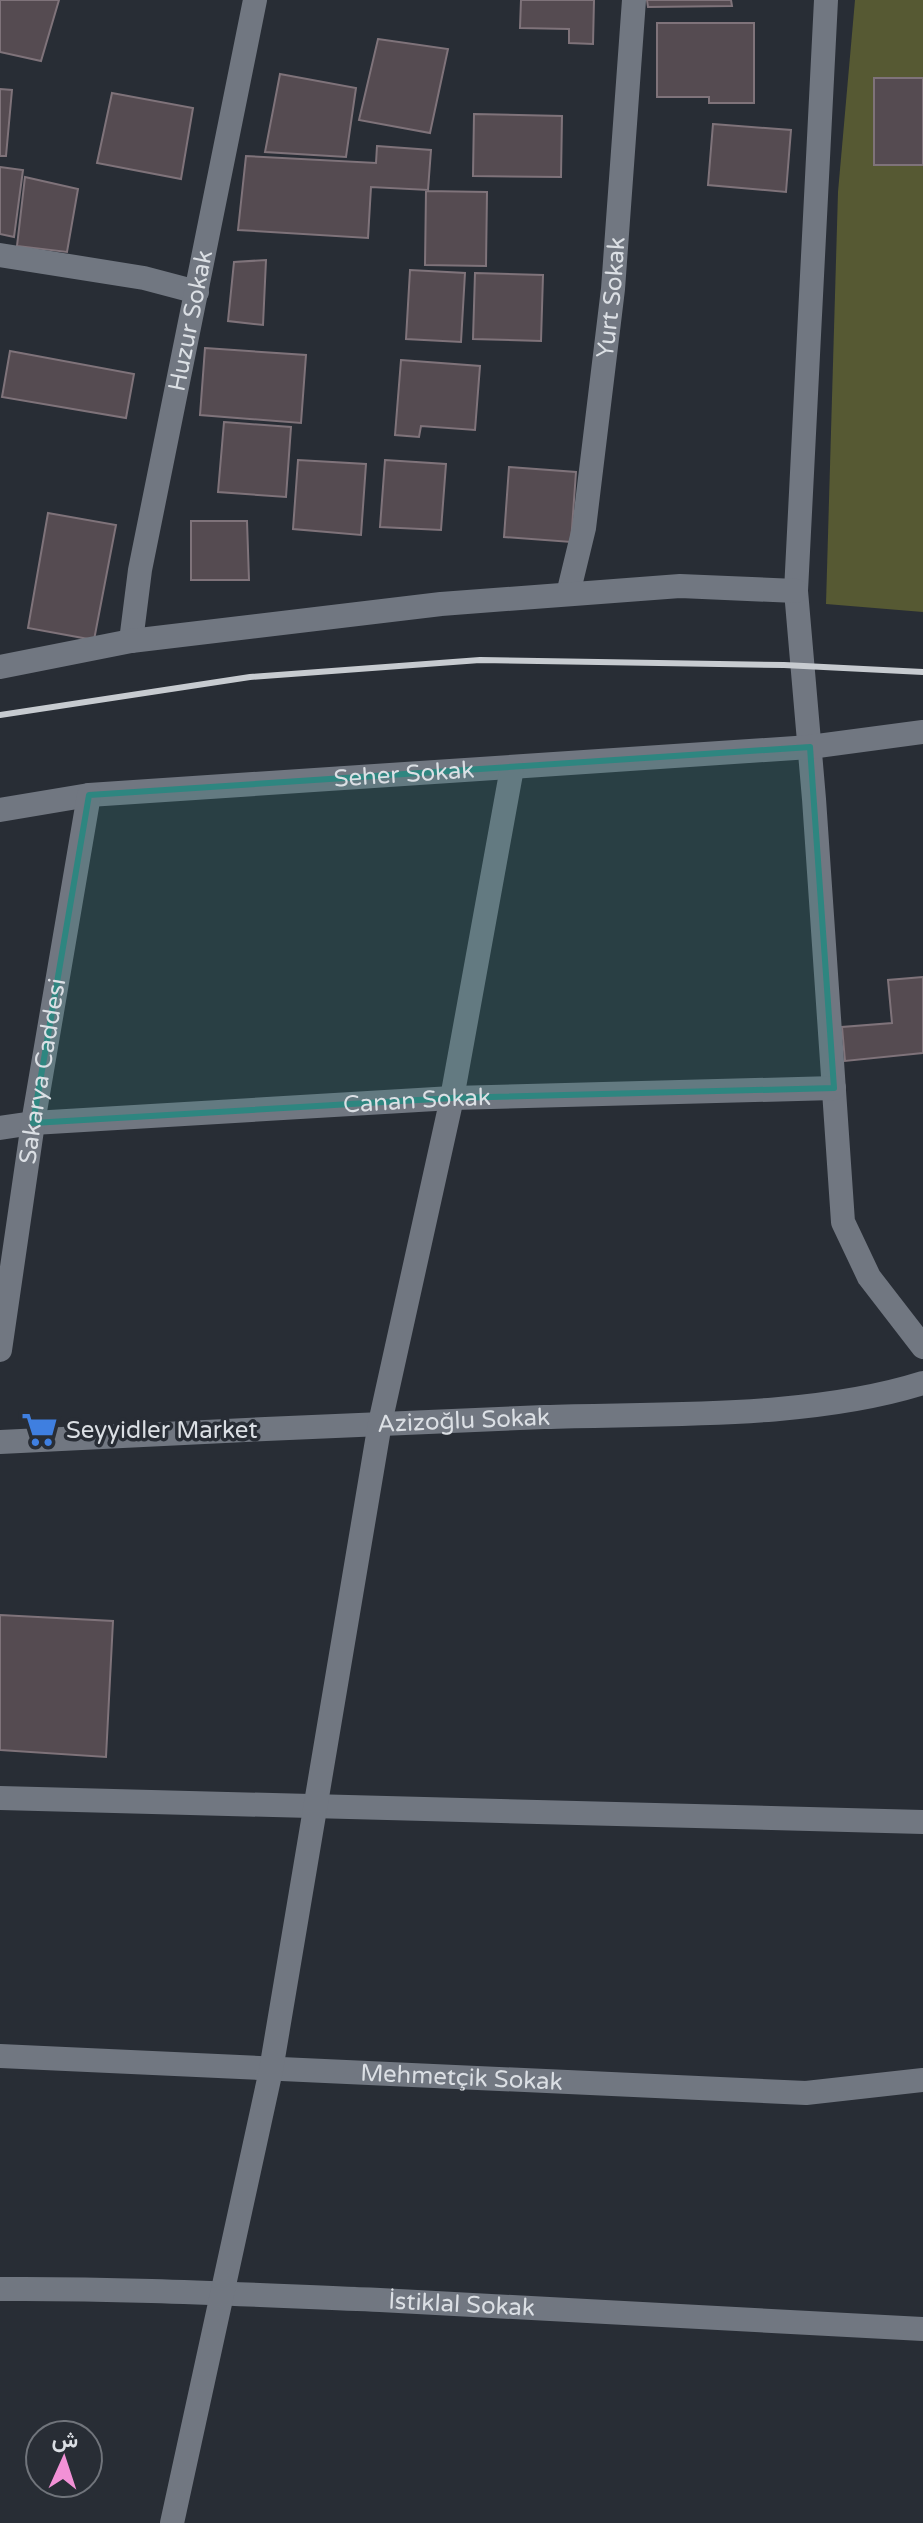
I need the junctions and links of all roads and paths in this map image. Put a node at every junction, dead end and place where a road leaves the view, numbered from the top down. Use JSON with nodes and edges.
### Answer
{"nodes":[{"id":1,"x":255,"y":0,"type":"edge"},
{"id":2,"x":634,"y":0,"type":"edge"},
{"id":3,"x":826,"y":0,"type":"edge"},
{"id":4,"x":0,"y":255,"type":"edge"},
{"id":5,"x":197,"y":292,"type":"junction"},
{"id":6,"x":796,"y":591,"type":"junction"},
{"id":7,"x":568,"y":594,"type":"junction"},
{"id":8,"x":131,"y":641,"type":"junction"},
{"id":9,"x":0,"y":667,"type":"edge"},
{"id":10,"x":923,"y":732,"type":"edge"},
{"id":11,"x":810,"y":747,"type":"junction"},
{"id":12,"x":512,"y":768,"type":"junction"},
{"id":13,"x":89,"y":795,"type":"junction"},
{"id":14,"x":0,"y":810,"type":"edge"},
{"id":15,"x":834,"y":1088,"type":"junction"},
{"id":16,"x":452,"y":1098,"type":"junction"},
{"id":17,"x":33,"y":1123,"type":"junction"},
{"id":18,"x":0,"y":1128,"type":"edge"},
{"id":19,"x":923,"y":1347,"type":"edge"},
{"id":20,"x":0,"y":1350,"type":"edge"},
{"id":21,"x":923,"y":1383,"type":"edge"},
{"id":22,"x":380,"y":1423,"type":"junction"},
{"id":23,"x":0,"y":1442,"type":"edge"},
{"id":24,"x":0,"y":1798,"type":"edge"},
{"id":25,"x":317,"y":1807,"type":"junction"},
{"id":26,"x":923,"y":1822,"type":"edge"},
{"id":27,"x":0,"y":2056,"type":"edge"},
{"id":28,"x":271,"y":2070,"type":"junction"},
{"id":29,"x":923,"y":2080,"type":"edge"},
{"id":30,"x":0,"y":2289,"type":"edge"},
{"id":31,"x":222,"y":2293,"type":"junction"},
{"id":32,"x":923,"y":2329,"type":"edge"},
{"id":33,"x":172,"y":2523,"type":"edge"}],
"edges":[{"from":1,"to":5,"type":"street","name":"Huzur Sokak"},
{"from":2,"to":7,"type":"street","name":"Yurt Sokak"},
{"from":3,"to":6,"type":"street"},
{"from":4,"to":5,"type":"street"},
{"from":5,"to":8,"type":"street","name":"Huzur Sokak"},
{"from":6,"to":7,"type":"street"},
{"from":6,"to":11,"type":"street"},
{"from":7,"to":8,"type":"street"},
{"from":8,"to":9,"type":"street"},
{"from":10,"to":11,"type":"street","name":"Seher Sokak"},
{"from":11,"to":12,"type":"street","name":"Seher Sokak"},
{"from":11,"to":15,"type":"street"},
{"from":12,"to":13,"type":"street","name":"Seher Sokak"},
{"from":12,"to":16,"type":"street"},
{"from":13,"to":14,"type":"street","name":"Seher Sokak"},
{"from":13,"to":17,"type":"street","name":"Sakarya Caddesi"},
{"from":15,"to":16,"type":"street","name":"Canan Sokak"},
{"from":15,"to":19,"type":"street"},
{"from":16,"to":17,"type":"street","name":"Canan Sokak"},
{"from":16,"to":22,"type":"street"},
{"from":17,"to":18,"type":"street","name":"Canan Sokak"},
{"from":17,"to":20,"type":"street","name":"Sakarya Caddesi"},
{"from":21,"to":22,"type":"street","name":"Azizoğlu Sokak"},
{"from":22,"to":23,"type":"street","name":"Azizoğlu Sokak"},
{"from":22,"to":25,"type":"street"},
{"from":24,"to":25,"type":"street"},
{"from":25,"to":26,"type":"street"},
{"from":25,"to":28,"type":"street"},
{"from":27,"to":28,"type":"street","name":"Mehmetçik Sokak"},
{"from":28,"to":29,"type":"street","name":"Mehmetçik Sokak"},
{"from":28,"to":31,"type":"street"},
{"from":30,"to":31,"type":"street","name":"İstiklal Sokak"},
{"from":31,"to":32,"type":"street","name":"İstiklal Sokak"},
{"from":31,"to":33,"type":"street"}]}
